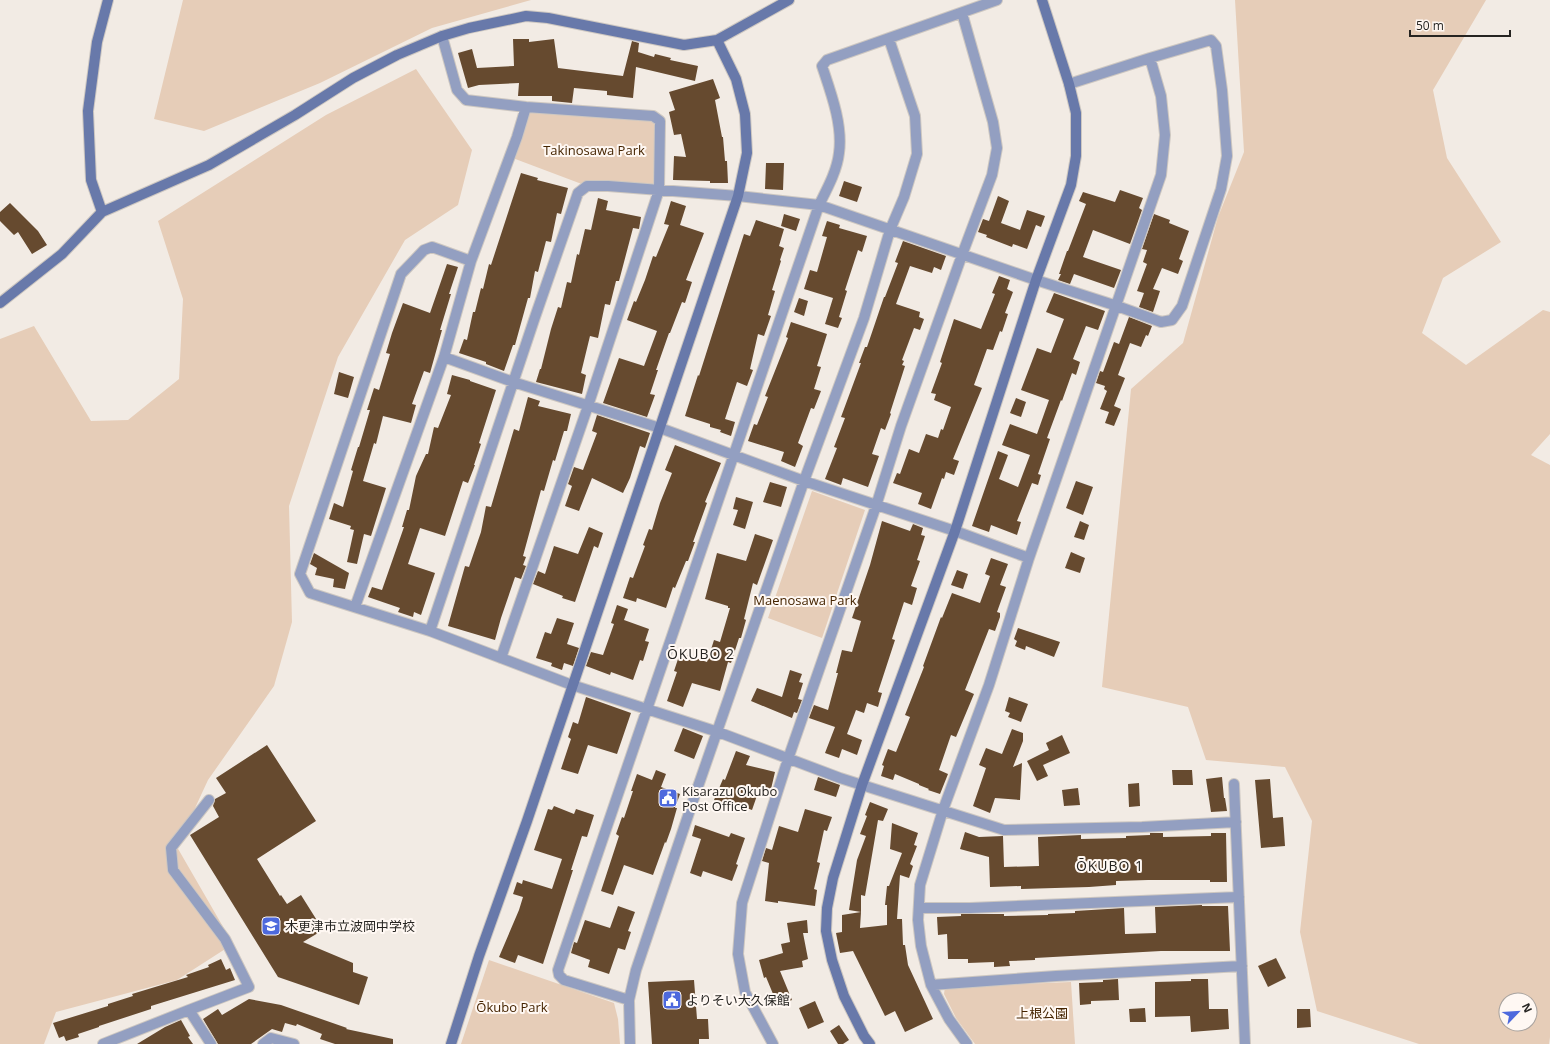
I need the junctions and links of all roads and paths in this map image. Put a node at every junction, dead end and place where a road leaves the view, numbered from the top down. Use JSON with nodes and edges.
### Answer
{"nodes":[{"id":1,"x":108,"y":0,"type":"edge"},
{"id":2,"x":789,"y":0,"type":"edge"},
{"id":3,"x":998,"y":0,"type":"edge"},
{"id":4,"x":1042,"y":0,"type":"edge"},
{"id":5,"x":962,"y":13,"type":"junction"},
{"id":6,"x":442,"y":36,"type":"junction"},
{"id":7,"x":889,"y":39,"type":"junction"},
{"id":8,"x":717,"y":40,"type":"junction"},
{"id":9,"x":1150,"y":58,"type":"junction"},
{"id":10,"x":1070,"y":84,"type":"junction"},
{"id":11,"x":526,"y":107,"type":"junction"},
{"id":12,"x":659,"y":190,"type":"junction"},
{"id":13,"x":738,"y":196,"type":"junction"},
{"id":14,"x":819,"y":205,"type":"junction"},
{"id":15,"x":102,"y":212,"type":"junction"},
{"id":16,"x":890,"y":230,"type":"junction"},
{"id":17,"x":962,"y":254,"type":"junction"},
{"id":18,"x":471,"y":261,"type":"junction"},
{"id":19,"x":1036,"y":280,"type":"junction"},
{"id":20,"x":0,"y":303,"type":"edge"},
{"id":21,"x":1117,"y":306,"type":"junction"},
{"id":22,"x":444,"y":357,"type":"junction"},
{"id":23,"x":513,"y":382,"type":"junction"},
{"id":24,"x":588,"y":406,"type":"junction"},
{"id":25,"x":660,"y":428,"type":"junction"},
{"id":26,"x":734,"y":456,"type":"junction"},
{"id":27,"x":804,"y":481,"type":"junction"},
{"id":28,"x":876,"y":506,"type":"junction"},
{"id":29,"x":955,"y":531,"type":"junction"},
{"id":30,"x":1029,"y":558,"type":"junction"},
{"id":31,"x":356,"y":607,"type":"junction"},
{"id":32,"x":430,"y":631,"type":"junction"},
{"id":33,"x":501,"y":658,"type":"junction"},
{"id":34,"x":572,"y":685,"type":"junction"},
{"id":35,"x":647,"y":710,"type":"junction"},
{"id":36,"x":718,"y":732,"type":"junction"},
{"id":37,"x":788,"y":759,"type":"junction"},
{"id":38,"x":1234,"y":784,"type":"dead end"},
{"id":39,"x":862,"y":785,"type":"junction"},
{"id":40,"x":209,"y":800,"type":"dead end"},
{"id":41,"x":943,"y":810,"type":"junction"},
{"id":42,"x":1236,"y":822,"type":"junction"},
{"id":43,"x":1239,"y":897,"type":"junction"},
{"id":44,"x":919,"y":908,"type":"junction"},
{"id":45,"x":1242,"y":966,"type":"junction"},
{"id":46,"x":931,"y":984,"type":"junction"},
{"id":47,"x":629,"y":1000,"type":"junction"},
{"id":48,"x":189,"y":1010,"type":"junction"},
{"id":49,"x":122,"y":1041,"type":"edge"},
{"id":50,"x":103,"y":1044,"type":"edge"},
{"id":51,"x":211,"y":1044,"type":"edge"},
{"id":52,"x":263,"y":1044,"type":"edge"},
{"id":53,"x":294,"y":1044,"type":"edge"},
{"id":54,"x":451,"y":1044,"type":"edge"},
{"id":55,"x":630,"y":1044,"type":"edge"},
{"id":56,"x":773,"y":1044,"type":"edge"},
{"id":57,"x":870,"y":1044,"type":"edge"},
{"id":58,"x":967,"y":1044,"type":"edge"},
{"id":59,"x":1245,"y":1044,"type":"edge"}],
"edges":[{"from":1,"to":15,"type":"street"},
{"from":2,"to":8,"type":"street"},
{"from":3,"to":5,"type":"street"},
{"from":4,"to":10,"type":"street"},
{"from":5,"to":7,"type":"street"},
{"from":5,"to":17,"type":"street"},
{"from":6,"to":8,"type":"street"},
{"from":6,"to":11,"type":"street"},
{"from":6,"to":15,"type":"street"},
{"from":7,"to":14,"type":"street"},
{"from":7,"to":16,"type":"street"},
{"from":8,"to":13,"type":"street"},
{"from":9,"to":10,"type":"street"},
{"from":9,"to":21,"type":"street"},
{"from":9,"to":21,"type":"street"},
{"from":10,"to":19,"type":"street"},
{"from":11,"to":12,"type":"street"},
{"from":11,"to":18,"type":"street"},
{"from":12,"to":13,"type":"street"},
{"from":12,"to":23,"type":"street"},
{"from":12,"to":24,"type":"street"},
{"from":13,"to":14,"type":"street"},
{"from":13,"to":25,"type":"street"},
{"from":14,"to":16,"type":"street"},
{"from":14,"to":26,"type":"street"},
{"from":15,"to":20,"type":"street"},
{"from":16,"to":17,"type":"street"},
{"from":16,"to":27,"type":"street"},
{"from":17,"to":19,"type":"street"},
{"from":17,"to":28,"type":"street"},
{"from":18,"to":22,"type":"street"},
{"from":18,"to":31,"type":"street"},
{"from":19,"to":21,"type":"street"},
{"from":19,"to":29,"type":"street"},
{"from":21,"to":30,"type":"street"},
{"from":22,"to":23,"type":"street"},
{"from":22,"to":31,"type":"street"},
{"from":23,"to":24,"type":"street"},
{"from":23,"to":32,"type":"street"},
{"from":24,"to":25,"type":"street"},
{"from":24,"to":33,"type":"street"},
{"from":25,"to":26,"type":"street"},
{"from":25,"to":34,"type":"street"},
{"from":26,"to":27,"type":"street"},
{"from":26,"to":35,"type":"street"},
{"from":27,"to":28,"type":"street"},
{"from":27,"to":36,"type":"street"},
{"from":28,"to":29,"type":"street"},
{"from":28,"to":37,"type":"street"},
{"from":29,"to":30,"type":"street"},
{"from":29,"to":39,"type":"street"},
{"from":30,"to":41,"type":"street"},
{"from":31,"to":32,"type":"street"},
{"from":32,"to":33,"type":"street"},
{"from":33,"to":34,"type":"street"},
{"from":34,"to":35,"type":"street"},
{"from":34,"to":54,"type":"street"},
{"from":35,"to":36,"type":"street"},
{"from":35,"to":47,"type":"street"},
{"from":36,"to":37,"type":"street"},
{"from":36,"to":47,"type":"street"},
{"from":37,"to":39,"type":"street"},
{"from":37,"to":56,"type":"street"},
{"from":38,"to":42,"type":"street"},
{"from":39,"to":41,"type":"street"},
{"from":39,"to":57,"type":"street"},
{"from":40,"to":48,"type":"street"},
{"from":41,"to":42,"type":"street"},
{"from":41,"to":44,"type":"street"},
{"from":42,"to":43,"type":"street"},
{"from":43,"to":44,"type":"street"},
{"from":43,"to":45,"type":"street"},
{"from":44,"to":46,"type":"street"},
{"from":45,"to":46,"type":"street"},
{"from":45,"to":59,"type":"street"},
{"from":46,"to":58,"type":"street"},
{"from":47,"to":55,"type":"street"},
{"from":48,"to":49,"type":"street"},
{"from":48,"to":51,"type":"street"},
{"from":49,"to":50,"type":"street"},
{"from":52,"to":53,"type":"street"}]}
